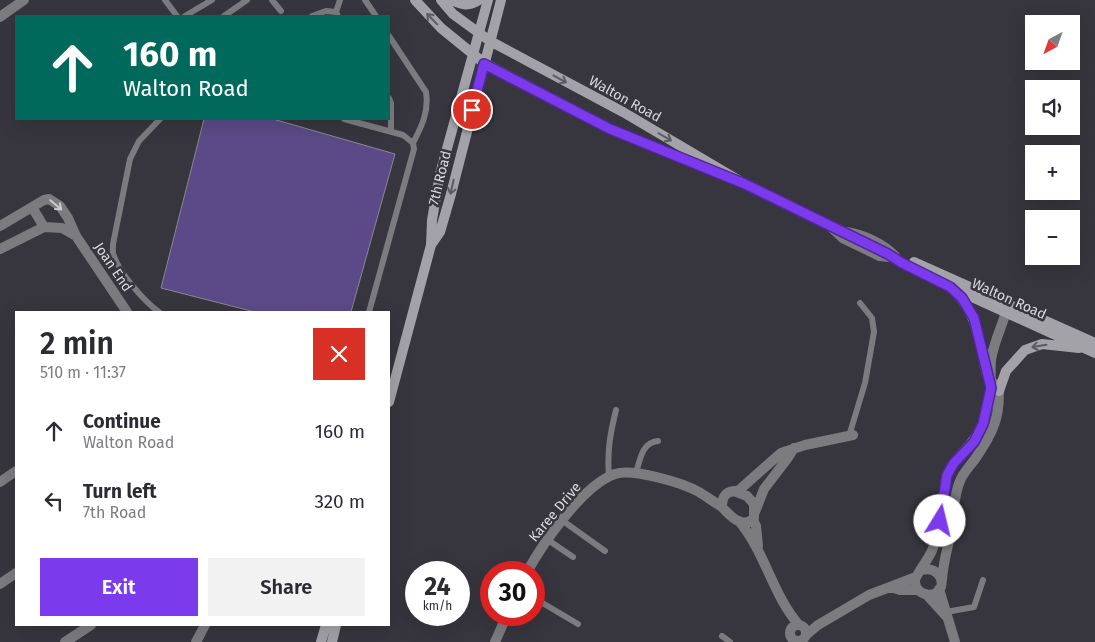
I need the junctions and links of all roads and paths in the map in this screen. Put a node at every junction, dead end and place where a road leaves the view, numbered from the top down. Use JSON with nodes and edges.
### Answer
{"nodes":[{"id":1,"x":24,"y":0,"type":"edge"},
{"id":2,"x":164,"y":0,"type":"edge"},
{"id":3,"x":212,"y":0,"type":"edge"},
{"id":4,"x":247,"y":0,"type":"edge"},
{"id":5,"x":272,"y":0,"type":"edge"},
{"id":6,"x":340,"y":0,"type":"edge"},
{"id":7,"x":365,"y":0,"type":"edge"},
{"id":8,"x":415,"y":0,"type":"edge"},
{"id":9,"x":440,"y":0,"type":"edge"},
{"id":10,"x":452,"y":0,"type":"edge"},
{"id":11,"x":479,"y":0,"type":"edge"},
{"id":12,"x":488,"y":0,"type":"edge"},
{"id":13,"x":501,"y":0,"type":"edge"},
{"id":14,"x":281,"y":11,"type":"dead end"},
{"id":15,"x":337,"y":14,"type":"edge"},
{"id":16,"x":175,"y":15,"type":"edge"},
{"id":17,"x":188,"y":15,"type":"edge"},
{"id":18,"x":225,"y":15,"type":"edge"},
{"id":19,"x":314,"y":15,"type":"edge"},
{"id":20,"x":375,"y":15,"type":"edge"},
{"id":21,"x":0,"y":17,"type":"edge"},
{"id":22,"x":479,"y":33,"type":"junction"},
{"id":23,"x":390,"y":38,"type":"edge"},
{"id":24,"x":490,"y":41,"type":"junction"},
{"id":25,"x":473,"y":55,"type":"junction"},
{"id":26,"x":484,"y":64,"type":"junction"},
{"id":27,"x":390,"y":100,"type":"edge"},
{"id":28,"x":159,"y":120,"type":"edge"},
{"id":29,"x":348,"y":120,"type":"edge"},
{"id":30,"x":366,"y":120,"type":"edge"},
{"id":31,"x":370,"y":126,"type":"junction"},
{"id":32,"x":391,"y":132,"type":"junction"},
{"id":33,"x":413,"y":143,"type":"junction"},
{"id":34,"x":745,"y":184,"type":"junction"},
{"id":35,"x":32,"y":206,"type":"junction"},
{"id":36,"x":824,"y":223,"type":"junction"},
{"id":37,"x":0,"y":226,"type":"edge"},
{"id":38,"x":44,"y":226,"type":"junction"},
{"id":39,"x":76,"y":236,"type":"junction"},
{"id":40,"x":431,"y":245,"type":"junction"},
{"id":41,"x":0,"y":249,"type":"edge"},
{"id":42,"x":893,"y":256,"type":"junction"},
{"id":43,"x":950,"y":287,"type":"junction"},
{"id":44,"x":860,"y":303,"type":"dead end"},
{"id":45,"x":1009,"y":309,"type":"junction"},
{"id":46,"x":126,"y":311,"type":"edge"},
{"id":47,"x":158,"y":311,"type":"edge"},
{"id":48,"x":369,"y":311,"type":"edge"},
{"id":49,"x":1092,"y":348,"type":"edge"},
{"id":50,"x":995,"y":389,"type":"junction"},
{"id":51,"x":390,"y":398,"type":"edge"},
{"id":52,"x":993,"y":407,"type":"junction"},
{"id":53,"x":616,"y":410,"type":"dead end"},
{"id":54,"x":851,"y":436,"type":"joint"},
{"id":55,"x":658,"y":441,"type":"dead end"},
{"id":56,"x":794,"y":448,"type":"junction"},
{"id":57,"x":15,"y":472,"type":"edge"},
{"id":58,"x":760,"y":472,"type":"junction"},
{"id":59,"x":636,"y":473,"type":"junction"},
{"id":60,"x":609,"y":477,"type":"junction"},
{"id":61,"x":770,"y":480,"type":"junction"},
{"id":62,"x":0,"y":482,"type":"edge"},
{"id":63,"x":946,"y":483,"type":"junction"},
{"id":64,"x":958,"y":487,"type":"junction"},
{"id":65,"x":698,"y":492,"type":"junction"},
{"id":66,"x":738,"y":492,"type":"junction"},
{"id":67,"x":725,"y":495,"type":"junction"},
{"id":68,"x":722,"y":507,"type":"junction"},
{"id":69,"x":754,"y":516,"type":"junction"},
{"id":70,"x":562,"y":521,"type":"junction"},
{"id":71,"x":739,"y":521,"type":"junction"},
{"id":72,"x":548,"y":540,"type":"junction"},
{"id":73,"x":758,"y":549,"type":"junction"},
{"id":74,"x":606,"y":551,"type":"dead end"},
{"id":75,"x":573,"y":557,"type":"dead end"},
{"id":76,"x":534,"y":561,"type":"edge"},
{"id":77,"x":15,"y":574,"type":"edge"},
{"id":78,"x":919,"y":574,"type":"junction"},
{"id":79,"x":983,"y":580,"type":"dead end"},
{"id":80,"x":0,"y":584,"type":"edge"},
{"id":81,"x":940,"y":585,"type":"junction"},
{"id":82,"x":890,"y":587,"type":"junction"},
{"id":83,"x":922,"y":592,"type":"junction"},
{"id":84,"x":545,"y":604,"type":"edge"},
{"id":85,"x":946,"y":614,"type":"junction"},
{"id":86,"x":578,"y":624,"type":"dead end"},
{"id":87,"x":89,"y":626,"type":"edge"},
{"id":88,"x":204,"y":626,"type":"edge"},
{"id":89,"x":326,"y":626,"type":"edge"},
{"id":90,"x":336,"y":626,"type":"edge"},
{"id":91,"x":502,"y":626,"type":"edge"},
{"id":92,"x":796,"y":634,"type":"edge"},
{"id":93,"x":722,"y":636,"type":"dead end"},
{"id":94,"x":65,"y":642,"type":"edge"},
{"id":95,"x":196,"y":642,"type":"edge"},
{"id":96,"x":321,"y":642,"type":"edge"},
{"id":97,"x":332,"y":642,"type":"edge"},
{"id":98,"x":495,"y":642,"type":"edge"},
{"id":99,"x":730,"y":642,"type":"edge"},
{"id":100,"x":955,"y":642,"type":"edge"}],
"edges":[{"from":1,"to":21,"type":"street"},
{"from":2,"to":16,"type":"lane"},
{"from":3,"to":17,"type":"lane"},
{"from":4,"to":18,"type":"lane"},
{"from":5,"to":14,"type":"lane"},
{"from":6,"to":15,"type":"lane"},
{"from":7,"to":20,"type":"lane"},
{"from":25,"to":8,"type":"main road","name":"Walton Road","one_way":true},
{"from":9,"to":22,"type":"main road","name":"Walton Road"},
{"from":10,"to":11,"type":"main road"},
{"from":12,"to":22,"type":"main road","name":"7th Road"},
{"from":13,"to":24,"type":"main road","name":"7th Road"},
{"from":15,"to":19,"type":"lane"},
{"from":22,"to":24,"type":"main road","name":"Walton Road"},
{"from":22,"to":25,"type":"main road","name":"7th Road"},
{"from":23,"to":33,"type":"lane"},
{"from":24,"to":26,"type":"main road","name":"7th Road"},
{"from":24,"to":34,"type":"main road","name":"Walton Road","one_way":true},
{"from":25,"to":26,"type":"main road","name":"Walton Road"},
{"from":25,"to":40,"type":"main road","name":"7th Road"},
{"from":26,"to":34,"type":"main road","name":"Walton Road"},
{"from":26,"to":40,"type":"main road","name":"7th Road","one_way":true},
{"from":27,"to":32,"type":"lane"},
{"from":28,"to":47,"type":"lane"},
{"from":29,"to":31,"type":"lane"},
{"from":30,"to":31,"type":"lane"},
{"from":31,"to":32,"type":"lane"},
{"from":32,"to":33,"type":"lane"},
{"from":33,"to":48,"type":"lane"},
{"from":34,"to":36,"type":"main road","name":"Walton Road"},
{"from":35,"to":37,"type":"street"},
{"from":35,"to":38,"type":"street"},
{"from":35,"to":39,"type":"street","name":"Joan End","one_way":true},
{"from":36,"to":42,"type":"main road","name":"Walton Road"},
{"from":36,"to":42,"type":"lane"},
{"from":38,"to":39,"type":"street"},
{"from":38,"to":41,"type":"street"},
{"from":39,"to":46,"type":"street","name":"Joan End"},
{"from":40,"to":51,"type":"main road","name":"7th Road"},
{"from":42,"to":43,"type":"main road","name":"Walton Road"},
{"from":42,"to":45,"type":"main road","name":"Walton Road"},
{"from":43,"to":45,"type":"main road","name":"Walton Road"},
{"from":43,"to":50,"type":"main road"},
{"from":44,"to":54,"type":"lane"},
{"from":45,"to":49,"type":"main road","name":"Walton Road"},
{"from":45,"to":50,"type":"street"},
{"from":49,"to":50,"type":"main road","one_way":true},
{"from":50,"to":52,"type":"street"},
{"from":52,"to":63,"type":"street"},
{"from":52,"to":64,"type":"street"},
{"from":53,"to":60,"type":"lane"},
{"from":54,"to":56,"type":"street"},
{"from":55,"to":59,"type":"lane"},
{"from":56,"to":58,"type":"street"},
{"from":56,"to":61,"type":"street"},
{"from":57,"to":62,"type":"street"},
{"from":58,"to":61,"type":"street"},
{"from":58,"to":66,"type":"street"},
{"from":59,"to":60,"type":"street","name":"Karee Drive"},
{"from":59,"to":65,"type":"street","name":"Karee Drive"},
{"from":60,"to":70,"type":"street","name":"Karee Drive"},
{"from":61,"to":69,"type":"street"},
{"from":63,"to":64,"type":"street"},
{"from":63,"to":78,"type":"street"},
{"from":64,"to":81,"type":"street"},
{"from":65,"to":67,"type":"street","name":"Karee Drive"},
{"from":65,"to":68,"type":"street","name":"Karee Drive"},
{"from":66,"to":67,"type":"street"},
{"from":66,"to":69,"type":"street"},
{"from":67,"to":68,"type":"street"},
{"from":68,"to":71,"type":"street"},
{"from":69,"to":71,"type":"street"},
{"from":69,"to":73,"type":"street"},
{"from":70,"to":72,"type":"street","name":"Karee Drive"},
{"from":70,"to":74,"type":"lane"},
{"from":71,"to":73,"type":"street"},
{"from":72,"to":75,"type":"lane"},
{"from":72,"to":76,"type":"street","name":"Karee Drive"},
{"from":73,"to":92,"type":"street"},
{"from":77,"to":80,"type":"street"},
{"from":78,"to":81,"type":"street"},
{"from":78,"to":82,"type":"street"},
{"from":78,"to":83,"type":"street"},
{"from":79,"to":85,"type":"lane"},
{"from":81,"to":83,"type":"street"},
{"from":81,"to":85,"type":"street"},
{"from":82,"to":83,"type":"street"},
{"from":82,"to":92,"type":"street"},
{"from":83,"to":85,"type":"street"},
{"from":84,"to":86,"type":"lane"},
{"from":85,"to":100,"type":"street"},
{"from":87,"to":94,"type":"street"},
{"from":88,"to":95,"type":"street"},
{"from":89,"to":96,"type":"main road"},
{"from":90,"to":97,"type":"main road"},
{"from":91,"to":98,"type":"street"},
{"from":93,"to":99,"type":"lane"}]}
